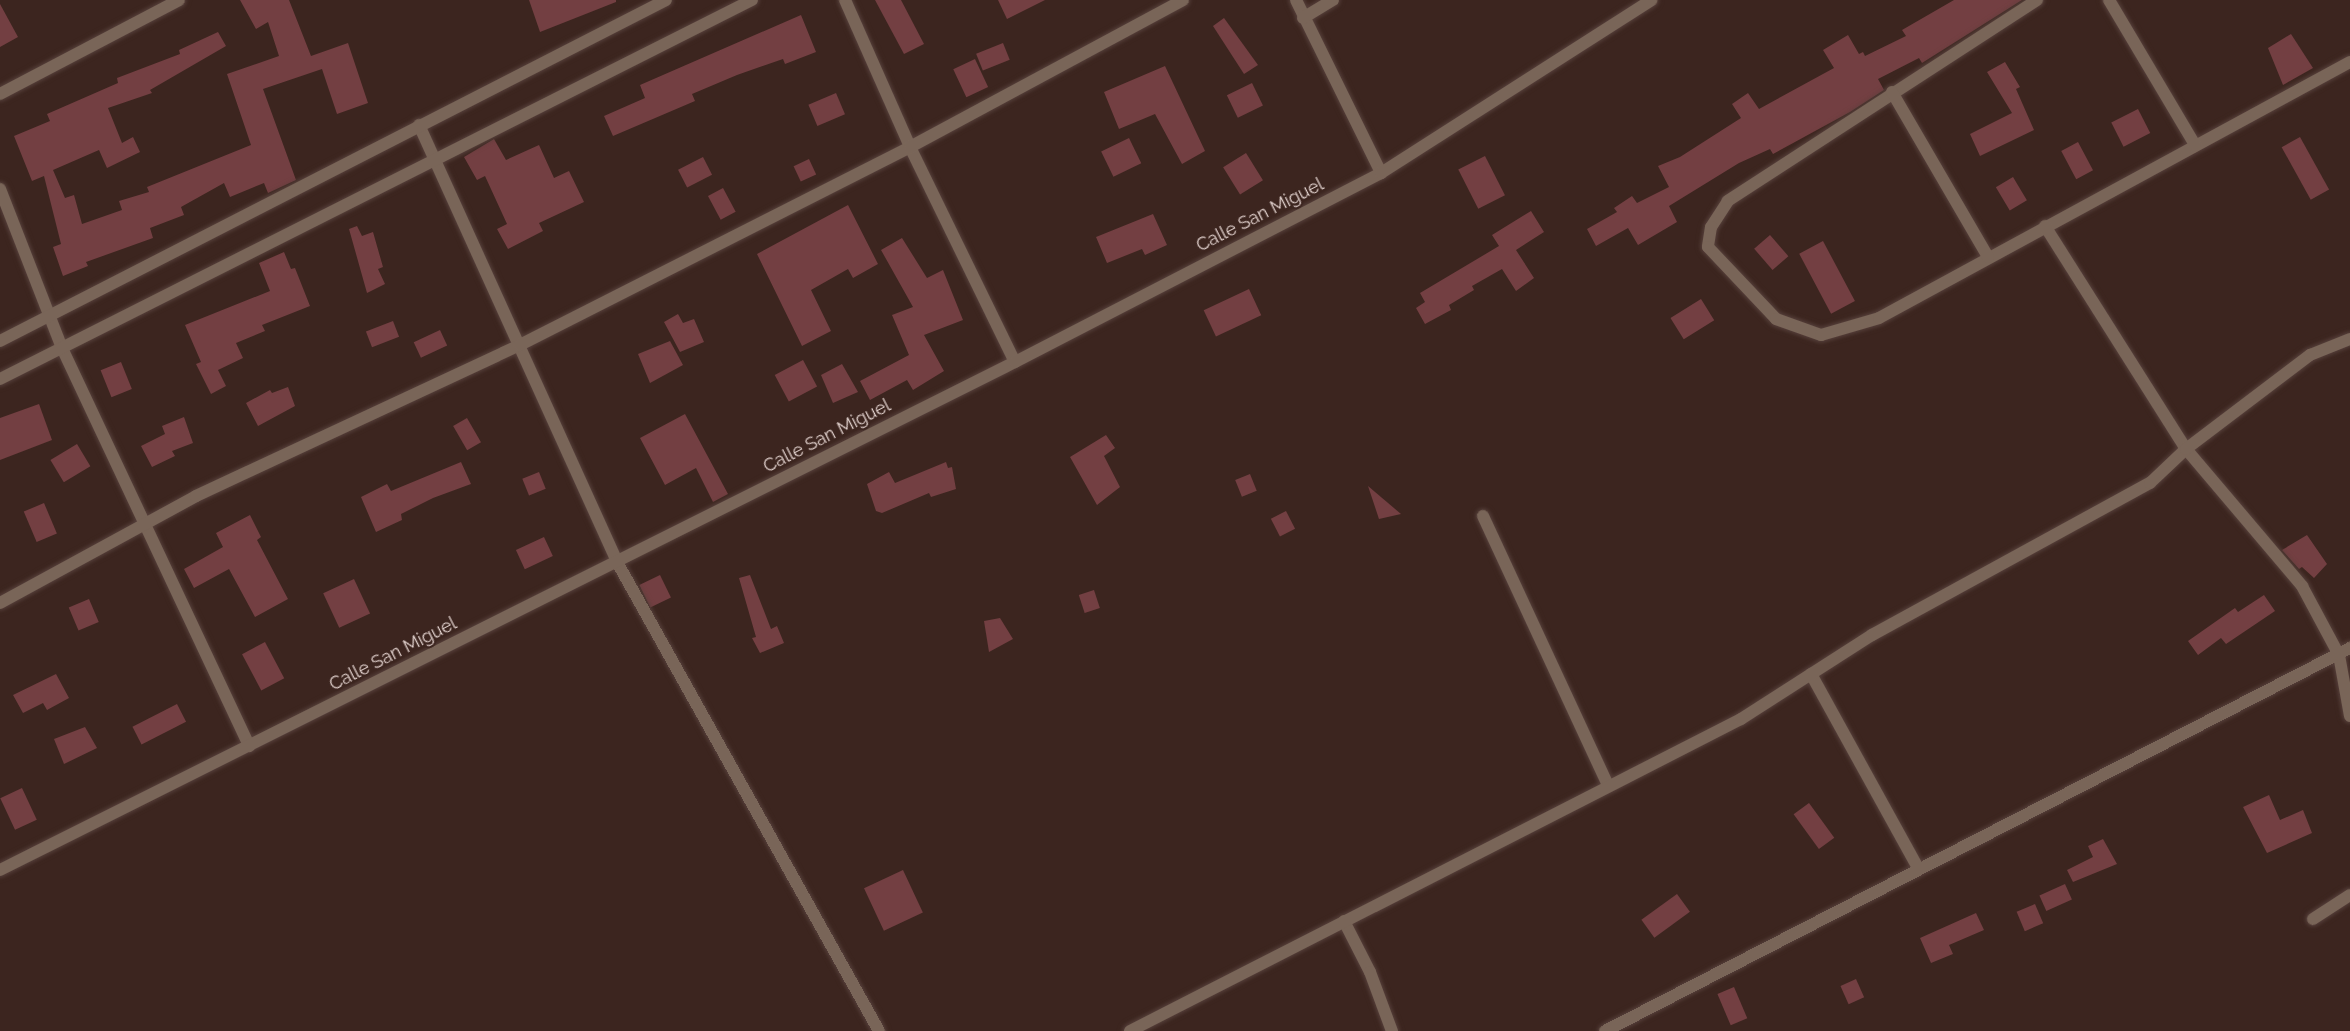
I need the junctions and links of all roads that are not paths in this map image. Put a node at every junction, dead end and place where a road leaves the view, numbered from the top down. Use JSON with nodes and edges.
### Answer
{"nodes":[{"id":1,"x":179,"y":0,"type":"edge"},
{"id":2,"x":666,"y":0,"type":"edge"},
{"id":3,"x":752,"y":0,"type":"edge"},
{"id":4,"x":845,"y":0,"type":"edge"},
{"id":5,"x":1183,"y":0,"type":"edge"},
{"id":6,"x":1296,"y":0,"type":"edge"},
{"id":7,"x":1333,"y":0,"type":"edge"},
{"id":8,"x":1651,"y":0,"type":"edge"},
{"id":9,"x":2037,"y":0,"type":"edge"},
{"id":10,"x":2109,"y":0,"type":"edge"},
{"id":11,"x":1303,"y":18,"type":"junction"},
{"id":12,"x":2350,"y":62,"type":"edge"},
{"id":13,"x":1892,"y":92,"type":"junction"},
{"id":14,"x":0,"y":94,"type":"edge"},
{"id":15,"x":419,"y":125,"type":"junction"},
{"id":16,"x":2195,"y":145,"type":"junction"},
{"id":17,"x":910,"y":147,"type":"junction"},
{"id":18,"x":436,"y":160,"type":"junction"},
{"id":19,"x":1381,"y":173,"type":"junction"},
{"id":20,"x":0,"y":189,"type":"edge"},
{"id":21,"x":2045,"y":226,"type":"junction"},
{"id":22,"x":1988,"y":257,"type":"junction"},
{"id":23,"x":50,"y":316,"type":"junction"},
{"id":24,"x":2350,"y":339,"type":"edge"},
{"id":25,"x":0,"y":341,"type":"edge"},
{"id":26,"x":520,"y":345,"type":"junction"},
{"id":27,"x":62,"y":348,"type":"junction"},
{"id":28,"x":1015,"y":362,"type":"junction"},
{"id":29,"x":0,"y":379,"type":"edge"},
{"id":30,"x":2186,"y":449,"type":"junction"},
{"id":31,"x":1483,"y":516,"type":"dead end"},
{"id":32,"x":147,"y":523,"type":"junction"},
{"id":33,"x":617,"y":562,"type":"junction"},
{"id":34,"x":0,"y":603,"type":"edge"},
{"id":35,"x":2345,"y":652,"type":"edge"},
{"id":36,"x":1811,"y":674,"type":"junction"},
{"id":37,"x":2350,"y":716,"type":"edge"},
{"id":38,"x":249,"y":746,"type":"junction"},
{"id":39,"x":1608,"y":785,"type":"junction"},
{"id":40,"x":1918,"y":868,"type":"junction"},
{"id":41,"x":0,"y":870,"type":"edge"},
{"id":42,"x":2350,"y":895,"type":"edge"},
{"id":43,"x":2313,"y":919,"type":"dead end"},
{"id":44,"x":1344,"y":921,"type":"junction"},
{"id":45,"x":879,"y":1031,"type":"edge"},
{"id":46,"x":1131,"y":1031,"type":"edge"},
{"id":47,"x":1392,"y":1031,"type":"edge"},
{"id":48,"x":1605,"y":1031,"type":"edge"}],
"edges":[{"from":1,"to":14,"type":"street"},
{"from":2,"to":15,"type":"street"},
{"from":3,"to":18,"type":"street"},
{"from":4,"to":17,"type":"street"},
{"from":5,"to":17,"type":"street"},
{"from":6,"to":11,"type":"street"},
{"from":7,"to":11,"type":"street"},
{"from":8,"to":19,"type":"street","name":"Calle San Miguel"},
{"from":9,"to":13,"type":"street"},
{"from":10,"to":16,"type":"street"},
{"from":11,"to":19,"type":"street"},
{"from":12,"to":16,"type":"street"},
{"from":13,"to":22,"type":"street"},
{"from":13,"to":22,"type":"street"},
{"from":15,"to":18,"type":"street"},
{"from":15,"to":23,"type":"street"},
{"from":16,"to":21,"type":"street"},
{"from":17,"to":26,"type":"street"},
{"from":17,"to":28,"type":"street"},
{"from":18,"to":26,"type":"street"},
{"from":18,"to":27,"type":"street"},
{"from":19,"to":28,"type":"street","name":"Calle San Miguel"},
{"from":20,"to":23,"type":"street"},
{"from":21,"to":22,"type":"street"},
{"from":21,"to":30,"type":"street"},
{"from":23,"to":25,"type":"street"},
{"from":23,"to":27,"type":"street"},
{"from":24,"to":30,"type":"street"},
{"from":26,"to":32,"type":"street"},
{"from":26,"to":33,"type":"street"},
{"from":27,"to":29,"type":"street"},
{"from":27,"to":32,"type":"street"},
{"from":28,"to":33,"type":"street","name":"Calle San Miguel"},
{"from":30,"to":35,"type":"street"},
{"from":30,"to":36,"type":"street"},
{"from":31,"to":39,"type":"street"},
{"from":32,"to":34,"type":"street"},
{"from":32,"to":38,"type":"street"},
{"from":33,"to":38,"type":"street","name":"Calle San Miguel"},
{"from":33,"to":45,"type":"street"},
{"from":35,"to":37,"type":"street"},
{"from":35,"to":40,"type":"street"},
{"from":36,"to":39,"type":"street"},
{"from":36,"to":40,"type":"street"},
{"from":38,"to":41,"type":"street","name":"Calle San Miguel"},
{"from":39,"to":44,"type":"street"},
{"from":40,"to":48,"type":"street"},
{"from":42,"to":43,"type":"street"},
{"from":44,"to":46,"type":"street"},
{"from":44,"to":47,"type":"street"}]}
